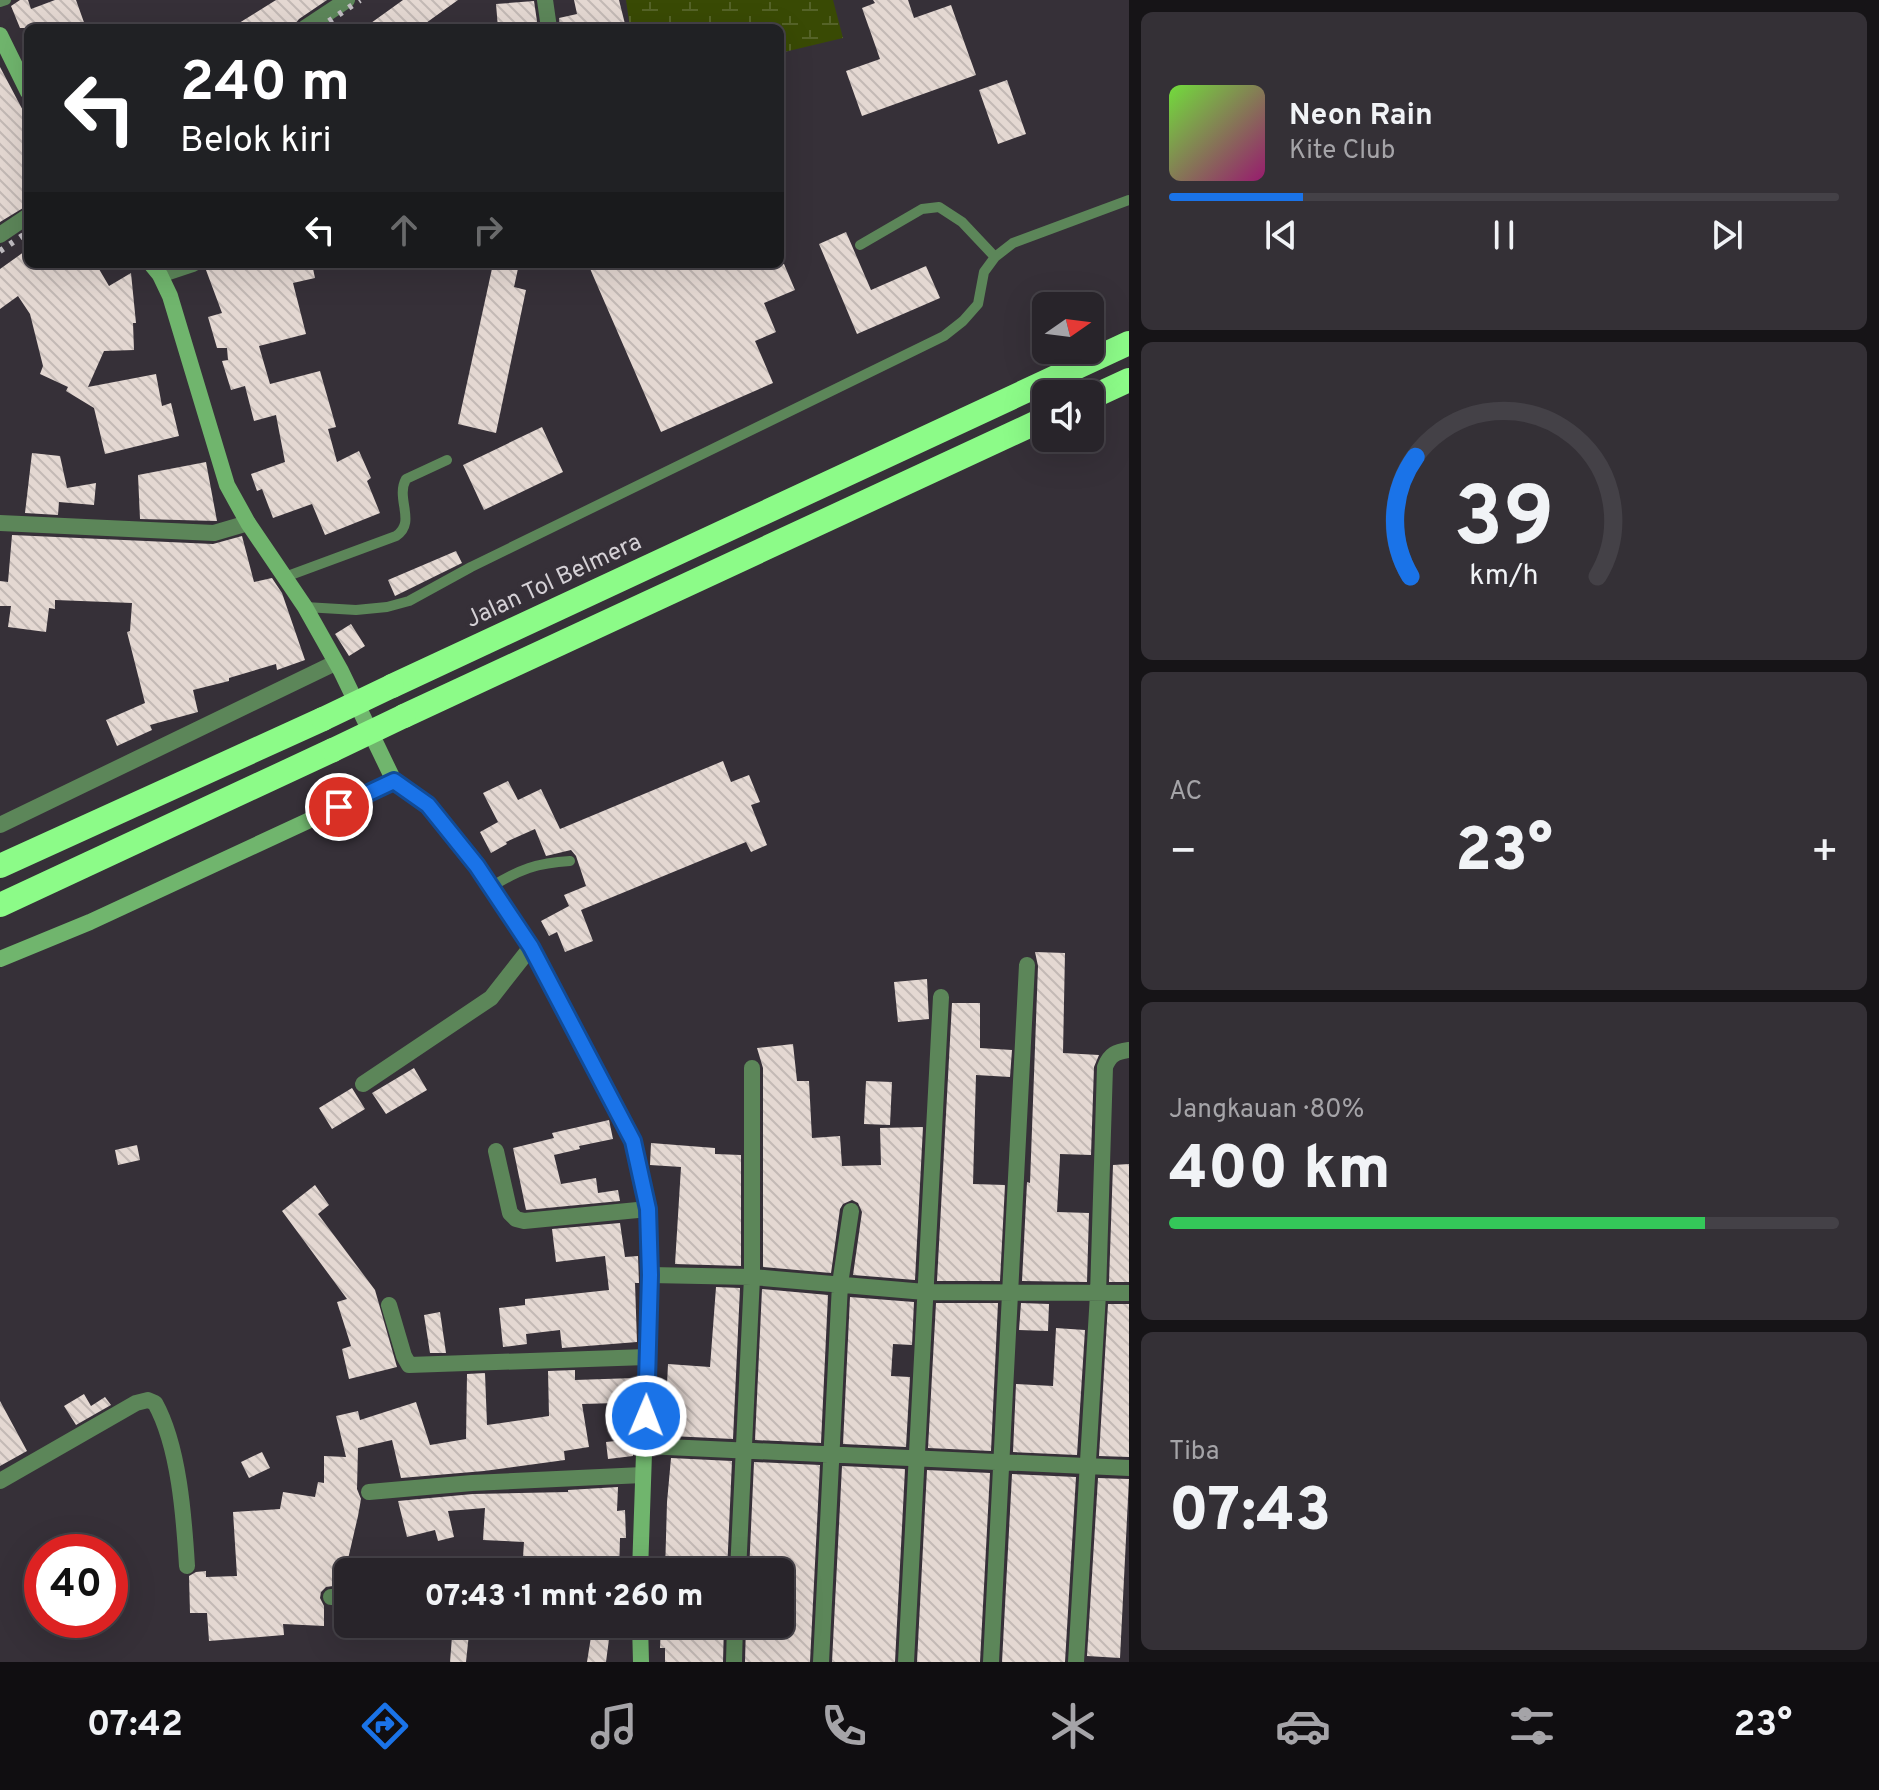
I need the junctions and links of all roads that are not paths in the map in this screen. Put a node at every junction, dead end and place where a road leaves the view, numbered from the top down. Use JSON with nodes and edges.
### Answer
{"nodes":[{"id":1,"x":6,"y":0,"type":"edge"},
{"id":2,"x":347,"y":0,"type":"edge"},
{"id":3,"x":545,"y":0,"type":"edge"},
{"id":4,"x":0,"y":2,"type":"edge"},
{"id":5,"x":311,"y":24,"type":"edge"},
{"id":6,"x":548,"y":24,"type":"edge"},
{"id":7,"x":0,"y":35,"type":"edge"},
{"id":8,"x":24,"y":84,"type":"edge"},
{"id":9,"x":1129,"y":200,"type":"edge"},
{"id":10,"x":24,"y":219,"type":"edge"},
{"id":11,"x":0,"y":235,"type":"edge"},
{"id":12,"x":860,"y":245,"type":"dead end"},
{"id":13,"x":995,"y":257,"type":"junction"},
{"id":14,"x":156,"y":270,"type":"edge"},
{"id":15,"x":1129,"y":343,"type":"edge"},
{"id":16,"x":1129,"y":380,"type":"edge"},
{"id":17,"x":1104,"y":392,"type":"edge"},
{"id":18,"x":1032,"y":424,"type":"edge"},
{"id":19,"x":447,"y":460,"type":"dead end"},
{"id":20,"x":0,"y":523,"type":"edge"},
{"id":21,"x":248,"y":523,"type":"junction"},
{"id":22,"x":285,"y":577,"type":"junction"},
{"id":23,"x":305,"y":607,"type":"junction"},
{"id":24,"x":338,"y":667,"type":"junction"},
{"id":25,"x":394,"y":781,"type":"junction"},
{"id":26,"x":0,"y":825,"type":"edge"},
{"id":27,"x":570,"y":861,"type":"dead end"},
{"id":28,"x":0,"y":866,"type":"edge"},
{"id":29,"x":491,"y":887,"type":"junction"},
{"id":30,"x":0,"y":905,"type":"edge"},
{"id":31,"x":531,"y":947,"type":"junction"},
{"id":32,"x":0,"y":959,"type":"edge"},
{"id":33,"x":1027,"y":965,"type":"dead end"},
{"id":34,"x":941,"y":997,"type":"dead end"},
{"id":35,"x":1129,"y":1050,"type":"edge"},
{"id":36,"x":752,"y":1068,"type":"dead end"},
{"id":37,"x":363,"y":1084,"type":"dead end"},
{"id":38,"x":496,"y":1151,"type":"dead end"},
{"id":39,"x":648,"y":1209,"type":"junction"},
{"id":40,"x":851,"y":1211,"type":"dead end"},
{"id":41,"x":650,"y":1275,"type":"junction"},
{"id":42,"x":752,"y":1277,"type":"junction"},
{"id":43,"x":840,"y":1284,"type":"junction"},
{"id":44,"x":925,"y":1292,"type":"junction"},
{"id":45,"x":1129,"y":1293,"type":"edge"},
{"id":46,"x":1010,"y":1294,"type":"junction"},
{"id":47,"x":1098,"y":1294,"type":"junction"},
{"id":48,"x":389,"y":1305,"type":"dead end"},
{"id":49,"x":647,"y":1357,"type":"junction"},
{"id":50,"x":645,"y":1446,"type":"junction"},
{"id":51,"x":744,"y":1450,"type":"junction"},
{"id":52,"x":831,"y":1454,"type":"junction"},
{"id":53,"x":916,"y":1458,"type":"junction"},
{"id":54,"x":1002,"y":1462,"type":"junction"},
{"id":55,"x":1087,"y":1466,"type":"junction"},
{"id":56,"x":1129,"y":1468,"type":"edge"},
{"id":57,"x":643,"y":1475,"type":"junction"},
{"id":58,"x":0,"y":1481,"type":"edge"},
{"id":59,"x":369,"y":1492,"type":"dead end"},
{"id":60,"x":640,"y":1558,"type":"edge"},
{"id":61,"x":739,"y":1558,"type":"edge"},
{"id":62,"x":187,"y":1566,"type":"dead end"},
{"id":63,"x":640,"y":1638,"type":"edge"},
{"id":64,"x":735,"y":1638,"type":"edge"},
{"id":65,"x":641,"y":1662,"type":"edge"},
{"id":66,"x":734,"y":1662,"type":"edge"},
{"id":67,"x":821,"y":1662,"type":"edge"},
{"id":68,"x":906,"y":1662,"type":"edge"},
{"id":69,"x":991,"y":1662,"type":"edge"},
{"id":70,"x":1076,"y":1662,"type":"edge"}],
"edges":[{"from":1,"to":4,"type":"lane"},
{"from":2,"to":5,"type":"street"},
{"from":3,"to":6,"type":"street"},
{"from":7,"to":8,"type":"street"},
{"from":9,"to":13,"type":"lane"},
{"from":10,"to":11,"type":"street"},
{"from":12,"to":13,"type":"lane"},
{"from":13,"to":23,"type":"lane"},
{"from":14,"to":21,"type":"street"},
{"from":15,"to":28,"type":"highway","name":"Jalan Tol Belmera","bridge":true},
{"from":16,"to":17,"type":"highway"},
{"from":18,"to":30,"type":"highway","bridge":true},
{"from":19,"to":22,"type":"lane"},
{"from":20,"to":21,"type":"street"},
{"from":21,"to":22,"type":"street"},
{"from":22,"to":23,"type":"street"},
{"from":23,"to":24,"type":"street"},
{"from":24,"to":25,"type":"street"},
{"from":24,"to":26,"type":"street"},
{"from":25,"to":29,"type":"street"},
{"from":25,"to":32,"type":"street"},
{"from":27,"to":29,"type":"lane"},
{"from":29,"to":31,"type":"street"},
{"from":31,"to":37,"type":"street"},
{"from":31,"to":39,"type":"street"},
{"from":33,"to":46,"type":"street"},
{"from":34,"to":44,"type":"street"},
{"from":35,"to":47,"type":"street"},
{"from":36,"to":42,"type":"street"},
{"from":38,"to":39,"type":"street"},
{"from":39,"to":41,"type":"street"},
{"from":40,"to":43,"type":"street"},
{"from":41,"to":42,"type":"street"},
{"from":41,"to":49,"type":"street"},
{"from":42,"to":43,"type":"street"},
{"from":42,"to":51,"type":"street"},
{"from":43,"to":44,"type":"street"},
{"from":43,"to":52,"type":"street"},
{"from":44,"to":46,"type":"street"},
{"from":44,"to":53,"type":"street"},
{"from":45,"to":47,"type":"street"},
{"from":46,"to":47,"type":"street"},
{"from":46,"to":54,"type":"street"},
{"from":47,"to":55,"type":"street"},
{"from":48,"to":49,"type":"street"},
{"from":49,"to":50,"type":"street"},
{"from":50,"to":51,"type":"street"},
{"from":50,"to":57,"type":"street"},
{"from":51,"to":52,"type":"street"},
{"from":51,"to":61,"type":"street"},
{"from":52,"to":53,"type":"street"},
{"from":52,"to":67,"type":"street"},
{"from":53,"to":54,"type":"street"},
{"from":53,"to":68,"type":"street"},
{"from":54,"to":55,"type":"street"},
{"from":54,"to":69,"type":"street"},
{"from":55,"to":56,"type":"street"},
{"from":55,"to":70,"type":"street"},
{"from":57,"to":59,"type":"street"},
{"from":57,"to":60,"type":"street"},
{"from":58,"to":62,"type":"street"},
{"from":63,"to":65,"type":"street"},
{"from":64,"to":66,"type":"street"}]}
